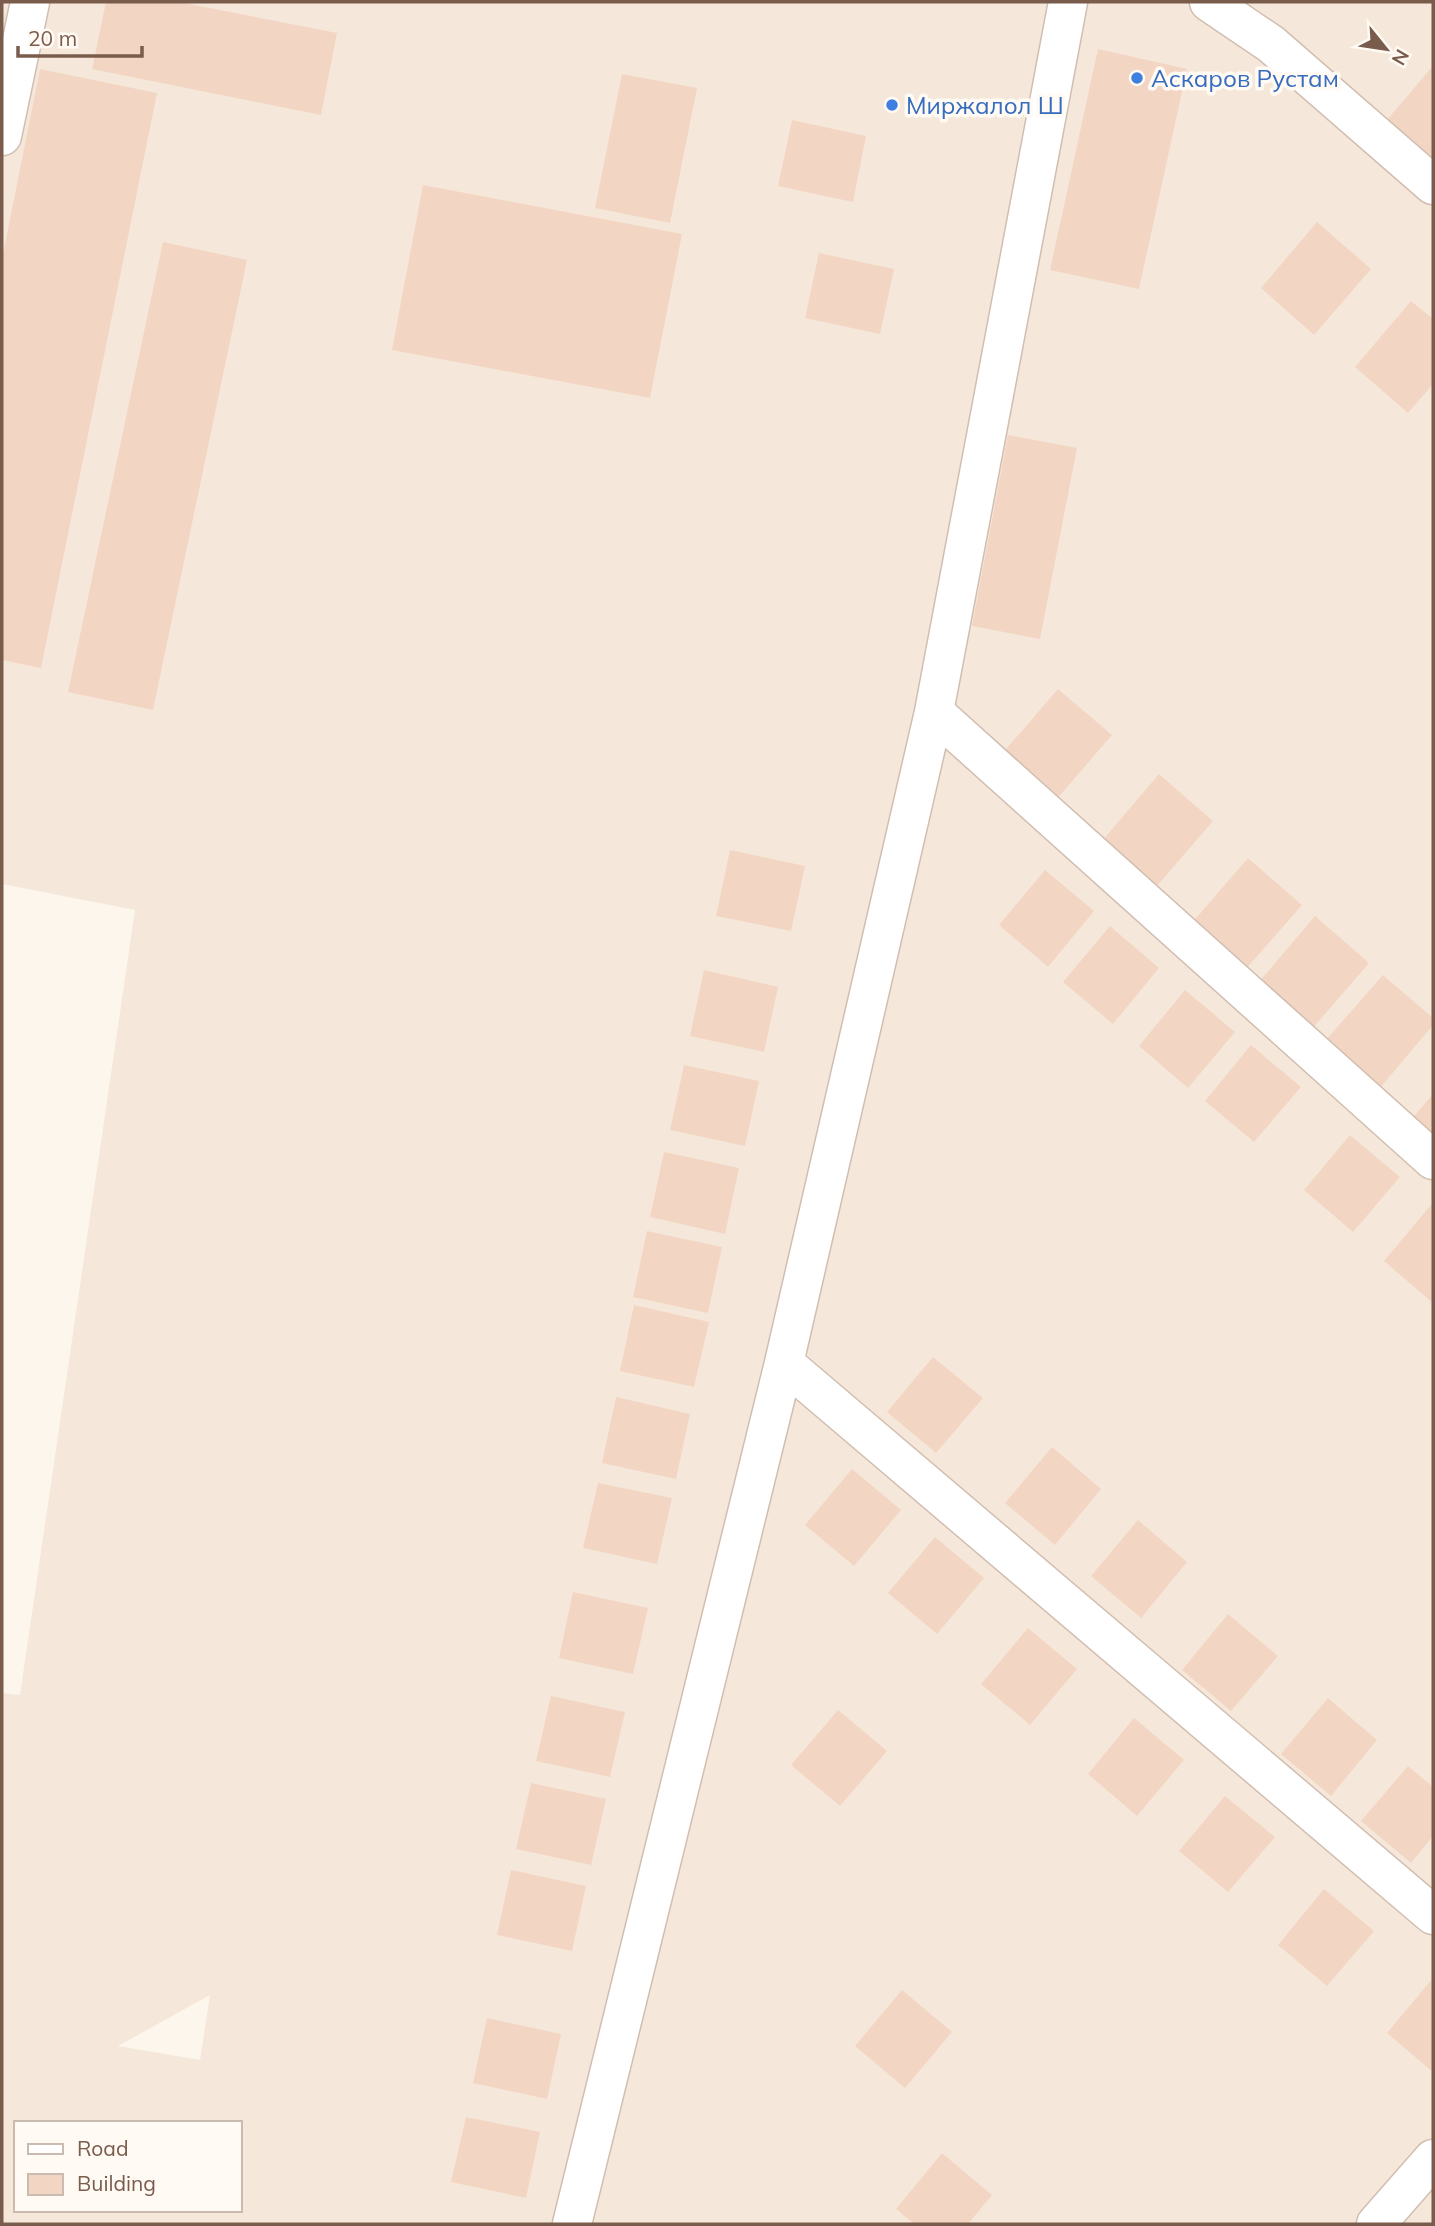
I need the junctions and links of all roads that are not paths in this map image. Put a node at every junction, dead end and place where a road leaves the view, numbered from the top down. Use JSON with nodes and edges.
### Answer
{"nodes":[{"id":1,"x":30,"y":2,"type":"edge"},
{"id":2,"x":1068,"y":2,"type":"edge"},
{"id":3,"x":1209,"y":2,"type":"edge"},
{"id":4,"x":2,"y":136,"type":"edge"},
{"id":5,"x":1433,"y":186,"type":"edge"},
{"id":6,"x":934,"y":712,"type":"junction"},
{"id":7,"x":1433,"y":1160,"type":"edge"},
{"id":8,"x":784,"y":1363,"type":"junction"},
{"id":9,"x":1433,"y":1915,"type":"edge"},
{"id":10,"x":1433,"y":2159,"type":"edge"},
{"id":11,"x":572,"y":2224,"type":"edge"},
{"id":12,"x":1376,"y":2224,"type":"edge"}],
"edges":[{"from":1,"to":4,"type":"street"},
{"from":2,"to":6,"type":"street"},
{"from":3,"to":5,"type":"street"},
{"from":6,"to":7,"type":"street"},
{"from":6,"to":8,"type":"street"},
{"from":8,"to":9,"type":"street"},
{"from":8,"to":11,"type":"street"},
{"from":10,"to":12,"type":"street"}]}
